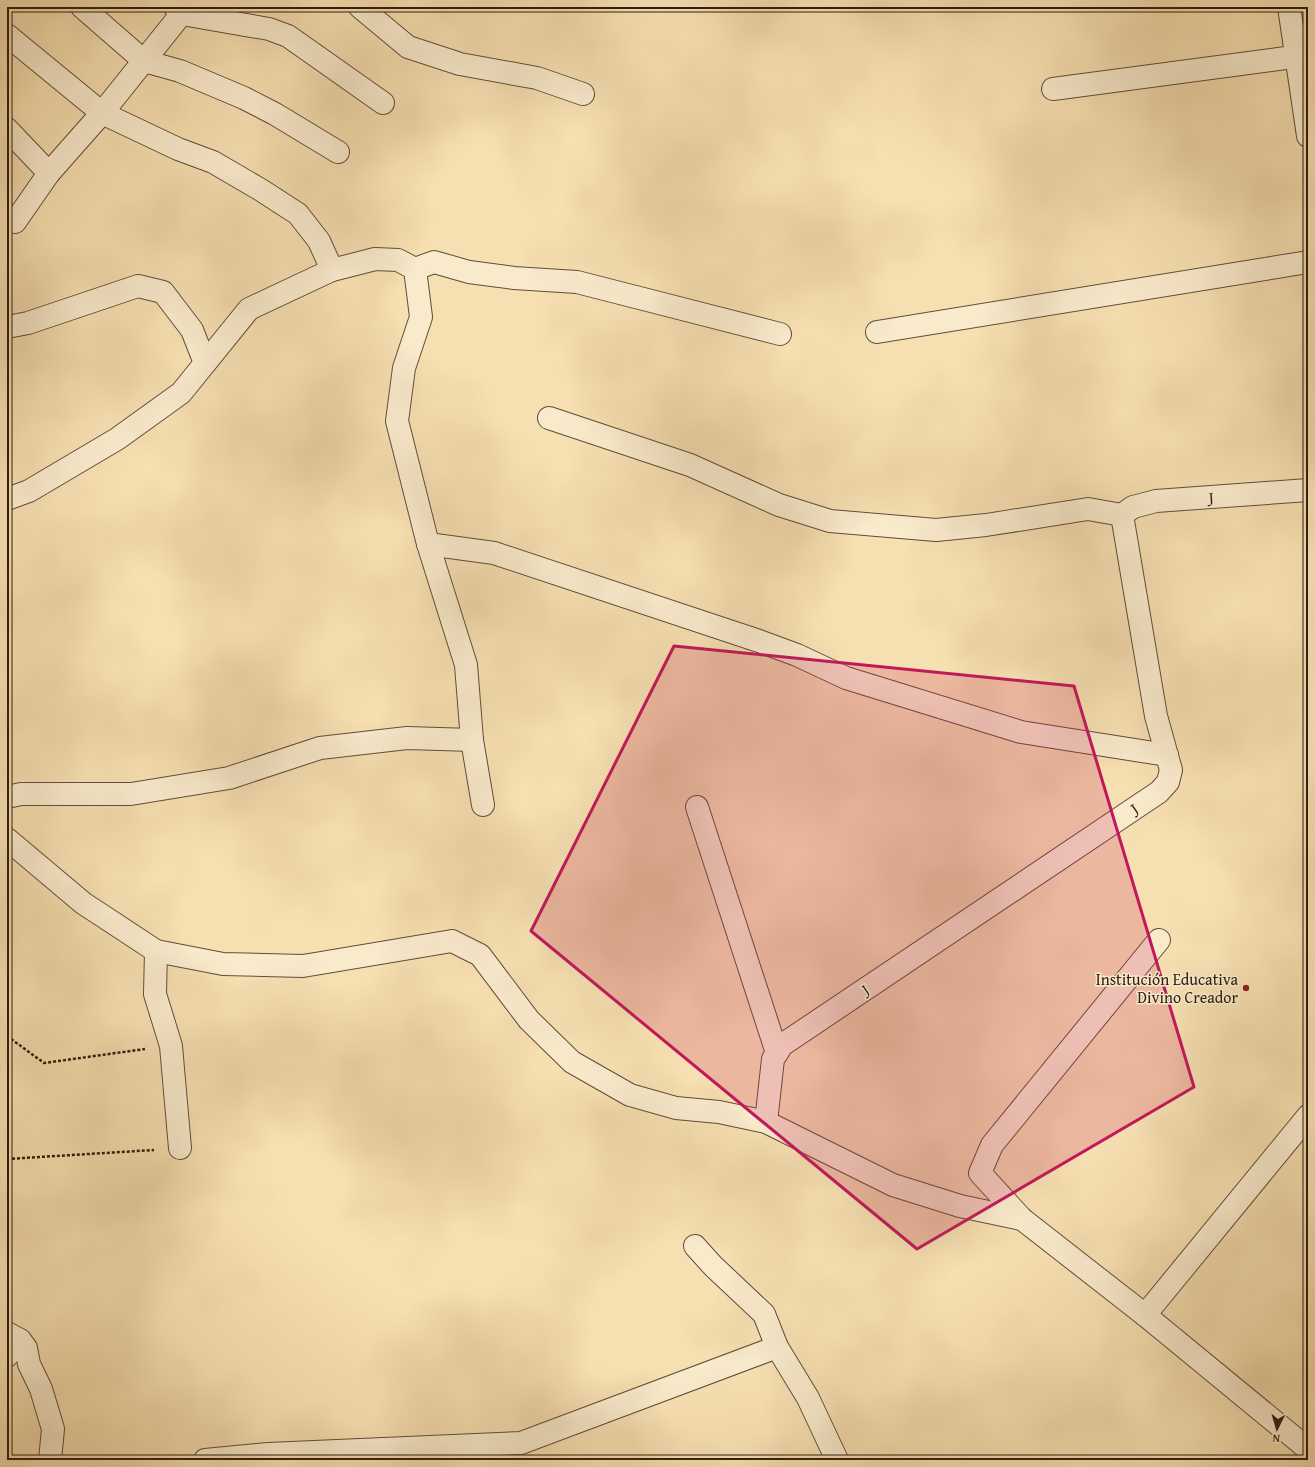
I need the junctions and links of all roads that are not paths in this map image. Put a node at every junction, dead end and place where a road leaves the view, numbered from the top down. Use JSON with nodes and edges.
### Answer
{"nodes":[{"id":1,"x":82,"y":7,"type":"edge"},
{"id":2,"x":360,"y":7,"type":"edge"},
{"id":3,"x":1289,"y":7,"type":"edge"},
{"id":4,"x":181,"y":9,"type":"edge"},
{"id":5,"x":7,"y":35,"type":"edge"},
{"id":6,"x":1302,"y":56,"type":"edge"},
{"id":7,"x":144,"y":60,"type":"junction"},
{"id":8,"x":1053,"y":89,"type":"dead end"},
{"id":9,"x":584,"y":94,"type":"dead end"},
{"id":10,"x":383,"y":103,"type":"dead end"},
{"id":11,"x":102,"y":113,"type":"junction"},
{"id":12,"x":7,"y":129,"type":"edge"},
{"id":13,"x":1308,"y":136,"type":"edge"},
{"id":14,"x":338,"y":152,"type":"dead end"},
{"id":15,"x":49,"y":173,"type":"junction"},
{"id":16,"x":15,"y":222,"type":"dead end"},
{"id":17,"x":1308,"y":262,"type":"edge"},
{"id":18,"x":415,"y":269,"type":"junction"},
{"id":19,"x":332,"y":270,"type":"junction"},
{"id":20,"x":7,"y":327,"type":"edge"},
{"id":21,"x":877,"y":332,"type":"dead end"},
{"id":22,"x":780,"y":334,"type":"dead end"},
{"id":23,"x":205,"y":363,"type":"junction"},
{"id":24,"x":549,"y":418,"type":"dead end"},
{"id":25,"x":1308,"y":490,"type":"edge"},
{"id":26,"x":7,"y":499,"type":"edge"},
{"id":27,"x":1122,"y":515,"type":"junction"},
{"id":28,"x":428,"y":544,"type":"junction"},
{"id":29,"x":472,"y":740,"type":"junction"},
{"id":30,"x":1167,"y":755,"type":"junction"},
{"id":31,"x":7,"y":797,"type":"edge"},
{"id":32,"x":483,"y":805,"type":"dead end"},
{"id":33,"x":697,"y":807,"type":"dead end"},
{"id":34,"x":7,"y":839,"type":"edge"},
{"id":35,"x":1159,"y":940,"type":"dead end"},
{"id":36,"x":156,"y":951,"type":"junction"},
{"id":37,"x":777,"y":1053,"type":"junction"},
{"id":38,"x":1308,"y":1116,"type":"edge"},
{"id":39,"x":766,"y":1122,"type":"junction"},
{"id":40,"x":180,"y":1148,"type":"road end"},
{"id":41,"x":1022,"y":1219,"type":"junction"},
{"id":42,"x":695,"y":1246,"type":"dead end"},
{"id":43,"x":1146,"y":1315,"type":"junction"},
{"id":44,"x":11,"y":1343,"type":"edge"},
{"id":45,"x":777,"y":1347,"type":"junction"},
{"id":46,"x":1308,"y":1449,"type":"edge"},
{"id":47,"x":521,"y":1452,"type":"edge"},
{"id":48,"x":50,"y":1460,"type":"edge"},
{"id":49,"x":205,"y":1460,"type":"edge"},
{"id":50,"x":837,"y":1460,"type":"edge"}],
"edges":[{"from":1,"to":7,"type":"street"},
{"from":2,"to":9,"type":"street"},
{"from":3,"to":6,"type":"street"},
{"from":4,"to":7,"type":"street"},
{"from":4,"to":10,"type":"street"},
{"from":5,"to":11,"type":"street"},
{"from":6,"to":8,"type":"street"},
{"from":6,"to":13,"type":"street"},
{"from":7,"to":11,"type":"street"},
{"from":7,"to":14,"type":"street"},
{"from":11,"to":15,"type":"street"},
{"from":11,"to":19,"type":"street"},
{"from":12,"to":15,"type":"street"},
{"from":15,"to":16,"type":"street"},
{"from":17,"to":21,"type":"street"},
{"from":18,"to":19,"type":"street"},
{"from":18,"to":22,"type":"street"},
{"from":18,"to":28,"type":"street"},
{"from":19,"to":23,"type":"street"},
{"from":20,"to":23,"type":"street"},
{"from":23,"to":26,"type":"street"},
{"from":24,"to":27,"type":"street"},
{"from":25,"to":27,"type":"street","name":"J"},
{"from":27,"to":30,"type":"street","name":"J"},
{"from":28,"to":29,"type":"street"},
{"from":28,"to":30,"type":"street"},
{"from":29,"to":31,"type":"street"},
{"from":29,"to":32,"type":"street"},
{"from":30,"to":37,"type":"street","name":"J"},
{"from":33,"to":37,"type":"street"},
{"from":34,"to":36,"type":"street"},
{"from":35,"to":41,"type":"street"},
{"from":36,"to":39,"type":"street"},
{"from":36,"to":40,"type":"street"},
{"from":37,"to":39,"type":"street","name":"J"},
{"from":38,"to":43,"type":"street"},
{"from":39,"to":41,"type":"street"},
{"from":41,"to":43,"type":"street"},
{"from":42,"to":45,"type":"street"},
{"from":43,"to":46,"type":"street"},
{"from":44,"to":48,"type":"street"},
{"from":45,"to":47,"type":"street"},
{"from":45,"to":50,"type":"street"},
{"from":47,"to":49,"type":"street"}]}
